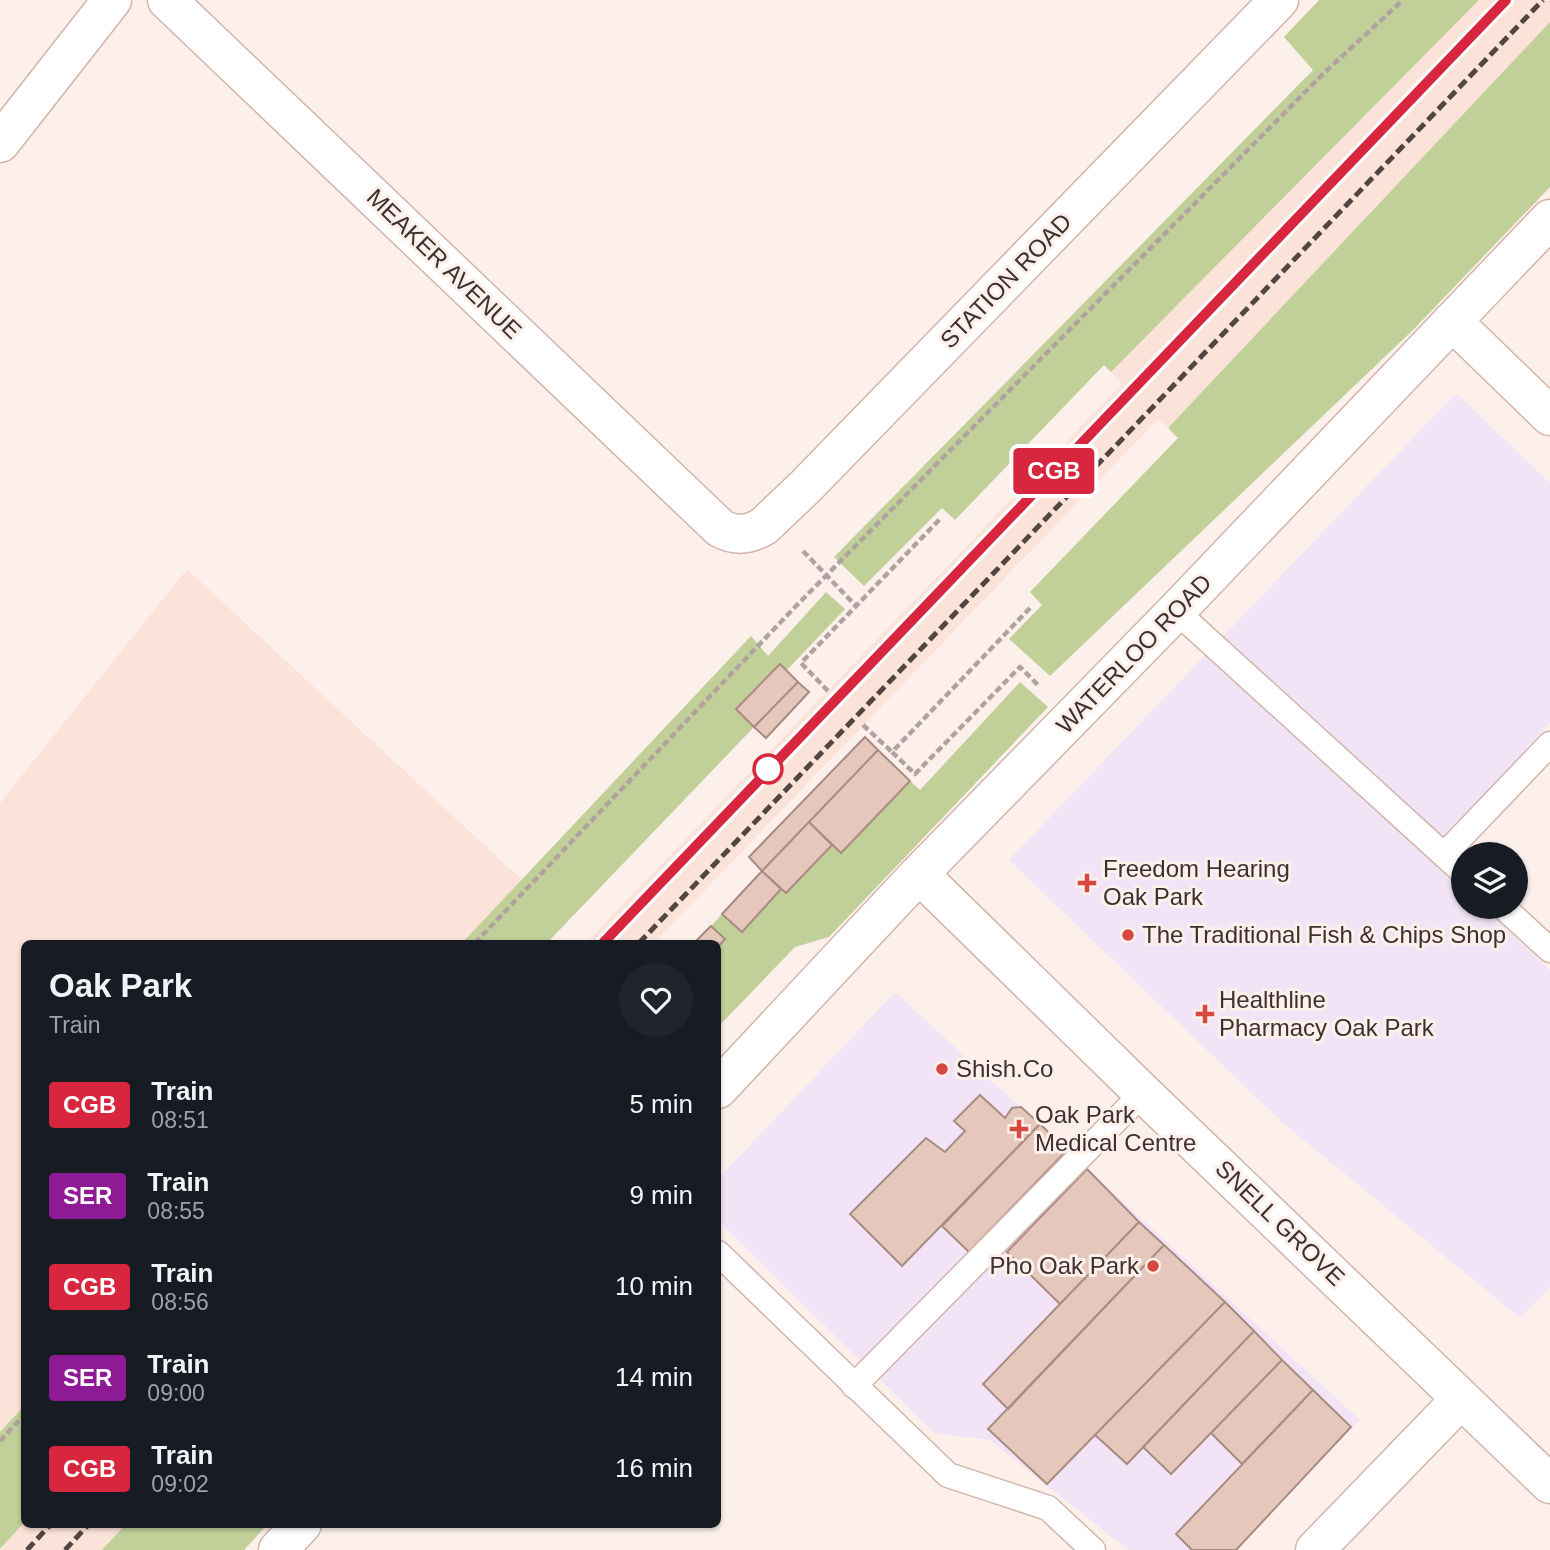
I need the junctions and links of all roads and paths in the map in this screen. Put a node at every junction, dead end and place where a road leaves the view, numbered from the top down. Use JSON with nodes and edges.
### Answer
{"nodes":[{"id":1,"x":112,"y":0,"type":"edge"},
{"id":2,"x":167,"y":0,"type":"edge"},
{"id":3,"x":1279,"y":0,"type":"edge"},
{"id":4,"x":1403,"y":0,"type":"edge"},
{"id":5,"x":0,"y":143,"type":"edge"},
{"id":6,"x":1550,"y":219,"type":"edge"},
{"id":7,"x":1452,"y":321,"type":"junction"},
{"id":8,"x":1550,"y":416,"type":"edge"},
{"id":9,"x":940,"y":517,"type":"dead end"},
{"id":10,"x":720,"y":528,"type":"joint"},
{"id":11,"x":799,"y":548,"type":"dead end"},
{"id":12,"x":827,"y":576,"type":"junction"},
{"id":13,"x":856,"y":606,"type":"junction"},
{"id":14,"x":1030,"y":608,"type":"dead end"},
{"id":15,"x":1176,"y":611,"type":"junction"},
{"id":16,"x":1020,"y":667,"type":"dead end"},
{"id":17,"x":828,"y":691,"type":"dead end"},
{"id":18,"x":863,"y":725,"type":"dead end"},
{"id":19,"x":1550,"y":744,"type":"edge"},
{"id":20,"x":892,"y":752,"type":"junction"},
{"id":21,"x":1444,"y":855,"type":"junction"},
{"id":22,"x":1451,"y":861,"type":"edge"},
{"id":23,"x":919,"y":874,"type":"junction"},
{"id":24,"x":1516,"y":919,"type":"edge"},
{"id":25,"x":478,"y":940,"type":"edge"},
{"id":26,"x":1550,"y":950,"type":"edge"},
{"id":27,"x":721,"y":1086,"type":"edge"},
{"id":28,"x":1143,"y":1093,"type":"junction"},
{"id":29,"x":721,"y":1256,"type":"edge"},
{"id":30,"x":854,"y":1386,"type":"junction"},
{"id":31,"x":1461,"y":1399,"type":"junction"},
{"id":32,"x":21,"y":1418,"type":"edge"},
{"id":33,"x":0,"y":1441,"type":"edge"},
{"id":34,"x":1550,"y":1485,"type":"edge"},
{"id":35,"x":298,"y":1528,"type":"edge"},
{"id":36,"x":278,"y":1550,"type":"edge"},
{"id":37,"x":1093,"y":1550,"type":"edge"},
{"id":38,"x":1315,"y":1550,"type":"edge"}],
"edges":[{"from":1,"to":5,"type":"street"},
{"from":2,"to":10,"type":"street","name":"MEAKER AVENUE"},
{"from":3,"to":10,"type":"street","name":"STATION ROAD"},
{"from":4,"to":12,"type":"path"},
{"from":6,"to":7,"type":"street","name":"WATERLOO ROAD"},
{"from":7,"to":8,"type":"street"},
{"from":7,"to":15,"type":"street","name":"WATERLOO ROAD"},
{"from":9,"to":13,"type":"path"},
{"from":11,"to":12,"type":"path"},
{"from":12,"to":13,"type":"path"},
{"from":12,"to":25,"type":"path"},
{"from":13,"to":17,"type":"path"},
{"from":14,"to":20,"type":"path"},
{"from":15,"to":21,"type":"lane"},
{"from":15,"to":23,"type":"street","name":"WATERLOO ROAD"},
{"from":16,"to":20,"type":"path"},
{"from":18,"to":20,"type":"path"},
{"from":19,"to":21,"type":"lane"},
{"from":21,"to":22,"type":"lane"},
{"from":23,"to":27,"type":"street","name":"WATERLOO ROAD"},
{"from":23,"to":28,"type":"street","name":"SNELL GROVE"},
{"from":24,"to":26,"type":"lane"},
{"from":28,"to":30,"type":"lane"},
{"from":28,"to":31,"type":"street","name":"SNELL GROVE"},
{"from":29,"to":30,"type":"lane"},
{"from":30,"to":37,"type":"lane"},
{"from":31,"to":34,"type":"street","name":"SNELL GROVE"},
{"from":31,"to":38,"type":"street"},
{"from":32,"to":33,"type":"path"},
{"from":35,"to":36,"type":"street"}]}
